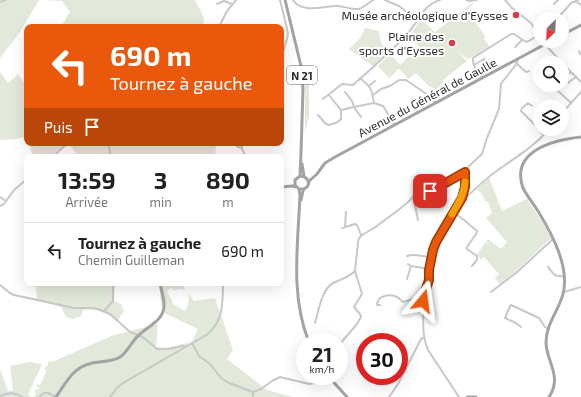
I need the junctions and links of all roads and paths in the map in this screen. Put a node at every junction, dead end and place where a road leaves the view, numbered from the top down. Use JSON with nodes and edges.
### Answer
{"nodes":[{"id":1,"x":6,"y":0,"type":"edge"},
{"id":2,"x":236,"y":0,"type":"edge"},
{"id":3,"x":280,"y":0,"type":"edge"},
{"id":4,"x":285,"y":0,"type":"edge"},
{"id":5,"x":293,"y":0,"type":"edge"},
{"id":6,"x":373,"y":0,"type":"edge"},
{"id":7,"x":385,"y":0,"type":"edge"},
{"id":8,"x":440,"y":0,"type":"edge"},
{"id":9,"x":466,"y":0,"type":"edge"},
{"id":10,"x":477,"y":0,"type":"edge"},
{"id":11,"x":505,"y":0,"type":"edge"},
{"id":12,"x":558,"y":0,"type":"edge"},
{"id":13,"x":576,"y":0,"type":"edge"},
{"id":14,"x":1,"y":1,"type":"edge"},
{"id":15,"x":217,"y":4,"type":"dead end"},
{"id":16,"x":232,"y":4,"type":"junction"},
{"id":17,"x":554,"y":4,"type":"dead end"},
{"id":18,"x":581,"y":5,"type":"edge"},
{"id":19,"x":563,"y":12,"type":"edge"},
{"id":20,"x":419,"y":16,"type":"junction"},
{"id":21,"x":221,"y":24,"type":"edge"},
{"id":22,"x":581,"y":25,"type":"edge"},
{"id":23,"x":533,"y":26,"type":"edge"},
{"id":24,"x":569,"y":31,"type":"edge"},
{"id":25,"x":522,"y":40,"type":"junction"},
{"id":26,"x":533,"y":40,"type":"edge"},
{"id":27,"x":516,"y":47,"type":"dead end"},
{"id":28,"x":538,"y":48,"type":"edge"},
{"id":29,"x":547,"y":48,"type":"edge"},
{"id":30,"x":284,"y":50,"type":"edge"},
{"id":31,"x":579,"y":51,"type":"dead end"},
{"id":32,"x":581,"y":54,"type":"edge"},
{"id":33,"x":555,"y":56,"type":"edge"},
{"id":34,"x":518,"y":59,"type":"junction"},
{"id":35,"x":516,"y":63,"type":"junction"},
{"id":36,"x":474,"y":65,"type":"junction"},
{"id":37,"x":528,"y":71,"type":"dead end"},
{"id":38,"x":571,"y":72,"type":"edge"},
{"id":39,"x":479,"y":74,"type":"junction"},
{"id":40,"x":576,"y":77,"type":"junction"},
{"id":41,"x":360,"y":78,"type":"junction"},
{"id":42,"x":482,"y":78,"type":"junction"},
{"id":43,"x":375,"y":81,"type":"dead end"},
{"id":44,"x":581,"y":82,"type":"edge"},
{"id":45,"x":569,"y":83,"type":"dead end"},
{"id":46,"x":369,"y":86,"type":"junction"},
{"id":47,"x":345,"y":92,"type":"dead end"},
{"id":48,"x":559,"y":92,"type":"edge"},
{"id":49,"x":581,"y":92,"type":"edge"},
{"id":50,"x":329,"y":95,"type":"junction"},
{"id":51,"x":373,"y":95,"type":"junction"},
{"id":52,"x":323,"y":99,"type":"dead end"},
{"id":53,"x":436,"y":102,"type":"junction"},
{"id":54,"x":570,"y":102,"type":"joint"},
{"id":55,"x":374,"y":103,"type":"junction"},
{"id":56,"x":358,"y":106,"type":"junction"},
{"id":57,"x":532,"y":106,"type":"dead end"},
{"id":58,"x":354,"y":107,"type":"junction"},
{"id":59,"x":341,"y":110,"type":"junction"},
{"id":60,"x":356,"y":110,"type":"junction"},
{"id":61,"x":318,"y":115,"type":"dead end"},
{"id":62,"x":361,"y":117,"type":"dead end"},
{"id":63,"x":533,"y":123,"type":"edge"},
{"id":64,"x":395,"y":125,"type":"junction"},
{"id":65,"x":543,"y":136,"type":"edge"},
{"id":66,"x":581,"y":137,"type":"edge"},
{"id":67,"x":65,"y":146,"type":"edge"},
{"id":68,"x":237,"y":146,"type":"edge"},
{"id":69,"x":531,"y":146,"type":"junction"},
{"id":70,"x":242,"y":148,"type":"joint"},
{"id":71,"x":535,"y":150,"type":"junction"},
{"id":72,"x":302,"y":153,"type":"junction"},
{"id":73,"x":55,"y":154,"type":"edge"},
{"id":74,"x":245,"y":154,"type":"edge"},
{"id":75,"x":465,"y":172,"type":"junction"},
{"id":76,"x":317,"y":174,"type":"junction"},
{"id":77,"x":300,"y":176,"type":"junction"},
{"id":78,"x":305,"y":177,"type":"junction"},
{"id":79,"x":24,"y":182,"type":"edge"},
{"id":80,"x":294,"y":182,"type":"junction"},
{"id":81,"x":308,"y":182,"type":"junction"},
{"id":82,"x":284,"y":186,"type":"edge"},
{"id":83,"x":284,"y":187,"type":"edge"},
{"id":84,"x":298,"y":188,"type":"junction"},
{"id":85,"x":304,"y":189,"type":"junction"},
{"id":86,"x":414,"y":196,"type":"junction"},
{"id":87,"x":0,"y":197,"type":"edge"},
{"id":88,"x":6,"y":201,"type":"junction"},
{"id":89,"x":459,"y":203,"type":"junction"},
{"id":90,"x":0,"y":206,"type":"edge"},
{"id":91,"x":299,"y":206,"type":"junction"},
{"id":92,"x":346,"y":212,"type":"dead end"},
{"id":93,"x":453,"y":212,"type":"junction"},
{"id":94,"x":418,"y":220,"type":"dead end"},
{"id":95,"x":345,"y":227,"type":"junction"},
{"id":96,"x":342,"y":228,"type":"dead end"},
{"id":97,"x":361,"y":235,"type":"junction"},
{"id":98,"x":553,"y":239,"type":"junction"},
{"id":99,"x":407,"y":256,"type":"dead end"},
{"id":100,"x":431,"y":257,"type":"junction"},
{"id":101,"x":408,"y":264,"type":"dead end"},
{"id":102,"x":411,"y":266,"type":"junction"},
{"id":103,"x":472,"y":266,"type":"dead end"},
{"id":104,"x":548,"y":267,"type":"dead end"},
{"id":105,"x":429,"y":269,"type":"junction"},
{"id":106,"x":355,"y":271,"type":"junction"},
{"id":107,"x":565,"y":276,"type":"junction"},
{"id":108,"x":407,"y":278,"type":"dead end"},
{"id":109,"x":0,"y":285,"type":"edge"},
{"id":110,"x":113,"y":286,"type":"edge"},
{"id":111,"x":161,"y":286,"type":"edge"},
{"id":112,"x":223,"y":286,"type":"edge"},
{"id":113,"x":581,"y":287,"type":"edge"},
{"id":114,"x":491,"y":292,"type":"dead end"},
{"id":115,"x":564,"y":292,"type":"junction"},
{"id":116,"x":423,"y":296,"type":"junction"},
{"id":117,"x":380,"y":305,"type":"dead end"},
{"id":118,"x":104,"y":311,"type":"junction"},
{"id":119,"x":315,"y":323,"type":"dead end"},
{"id":120,"x":521,"y":327,"type":"dead end"},
{"id":121,"x":548,"y":329,"type":"junction"},
{"id":122,"x":305,"y":333,"type":"edge"},
{"id":123,"x":348,"y":334,"type":"edge"},
{"id":124,"x":138,"y":335,"type":"junction"},
{"id":125,"x":424,"y":338,"type":"junction"},
{"id":126,"x":192,"y":343,"type":"junction"},
{"id":127,"x":186,"y":347,"type":"junction"},
{"id":128,"x":296,"y":381,"type":"edge"},
{"id":129,"x":336,"y":385,"type":"edge"},
{"id":130,"x":253,"y":392,"type":"junction"},
{"id":131,"x":0,"y":396,"type":"edge"},
{"id":132,"x":22,"y":397,"type":"edge"},
{"id":133,"x":39,"y":397,"type":"edge"},
{"id":134,"x":56,"y":397,"type":"edge"},
{"id":135,"x":110,"y":397,"type":"edge"},
{"id":136,"x":254,"y":397,"type":"edge"},
{"id":137,"x":347,"y":397,"type":"edge"},
{"id":138,"x":388,"y":397,"type":"edge"},
{"id":139,"x":459,"y":397,"type":"edge"},
{"id":140,"x":467,"y":397,"type":"edge"},
{"id":141,"x":476,"y":397,"type":"edge"},
{"id":142,"x":549,"y":397,"type":"edge"}],
"edges":[{"from":1,"to":14,"type":"street"},
{"from":2,"to":16,"type":"street"},
{"from":3,"to":30,"type":"street"},
{"from":4,"to":72,"type":"main road","number":"N 21"},
{"from":5,"to":6,"type":"street"},
{"from":7,"to":20,"type":"street"},
{"from":8,"to":20,"type":"street"},
{"from":9,"to":10,"type":"street"},
{"from":11,"to":23,"type":"street"},
{"from":12,"to":17,"type":"street"},
{"from":13,"to":18,"type":"street"},
{"from":13,"to":19,"type":"street"},
{"from":15,"to":16,"type":"street"},
{"from":16,"to":21,"type":"street"},
{"from":20,"to":41,"type":"street"},
{"from":22,"to":24,"type":"main road"},
{"from":25,"to":26,"type":"street"},
{"from":25,"to":27,"type":"street"},
{"from":25,"to":36,"type":"street"},
{"from":28,"to":34,"type":"main road","name":"Avenue du Général de Gaulle"},
{"from":29,"to":33,"type":"street"},
{"from":31,"to":32,"type":"street"},
{"from":34,"to":35,"type":"street"},
{"from":34,"to":42,"type":"main road","name":"Avenue du Général de Gaulle"},
{"from":35,"to":37,"type":"street"},
{"from":35,"to":75,"type":"street"},
{"from":36,"to":39,"type":"street"},
{"from":36,"to":39,"type":"street"},
{"from":38,"to":40,"type":"street"},
{"from":39,"to":42,"type":"street"},
{"from":40,"to":44,"type":"street"},
{"from":40,"to":45,"type":"street"},
{"from":41,"to":46,"type":"street"},
{"from":41,"to":50,"type":"street"},
{"from":42,"to":53,"type":"main road","name":"Avenue du Général de Gaulle"},
{"from":43,"to":46,"type":"street"},
{"from":46,"to":51,"type":"street"},
{"from":47,"to":58,"type":"street"},
{"from":48,"to":54,"type":"street"},
{"from":49,"to":54,"type":"street"},
{"from":50,"to":52,"type":"street"},
{"from":50,"to":59,"type":"street"},
{"from":51,"to":53,"type":"street"},
{"from":51,"to":55,"type":"street"},
{"from":53,"to":64,"type":"main road","name":"Avenue du Général de Gaulle"},
{"from":55,"to":56,"type":"street"},
{"from":55,"to":64,"type":"street"},
{"from":56,"to":58,"type":"street"},
{"from":56,"to":60,"type":"street"},
{"from":57,"to":63,"type":"street"},
{"from":58,"to":59,"type":"street"},
{"from":58,"to":60,"type":"street"},
{"from":59,"to":61,"type":"street"},
{"from":60,"to":62,"type":"street"},
{"from":64,"to":76,"type":"main road","name":"Avenue du Général de Gaulle"},
{"from":65,"to":69,"type":"street"},
{"from":66,"to":71,"type":"main road"},
{"from":67,"to":73,"type":"street"},
{"from":68,"to":70,"type":"street"},
{"from":69,"to":71,"type":"street"},
{"from":69,"to":89,"type":"street"},
{"from":70,"to":74,"type":"street"},
{"from":71,"to":98,"type":"main road"},
{"from":72,"to":77,"type":"main road","number":"N 21"},
{"from":72,"to":78,"type":"main road","number":"N 21"},
{"from":75,"to":86,"type":"street"},
{"from":75,"to":89,"type":"street"},
{"from":76,"to":78,"type":"main road"},
{"from":76,"to":81,"type":"main road","name":"Avenue du Général de Gaulle"},
{"from":77,"to":78,"type":"main road"},
{"from":77,"to":80,"type":"main road"},
{"from":78,"to":81,"type":"main road"},
{"from":79,"to":88,"type":"street"},
{"from":80,"to":82,"type":"main road"},
{"from":80,"to":84,"type":"main road"},
{"from":81,"to":85,"type":"main road"},
{"from":83,"to":84,"type":"main road"},
{"from":84,"to":85,"type":"main road"},
{"from":84,"to":91,"type":"main road"},
{"from":85,"to":91,"type":"main road"},
{"from":86,"to":94,"type":"street"},
{"from":86,"to":97,"type":"street"},
{"from":87,"to":88,"type":"street"},
{"from":88,"to":90,"type":"street"},
{"from":89,"to":93,"type":"street"},
{"from":91,"to":122,"type":"main road"},
{"from":92,"to":95,"type":"street"},
{"from":93,"to":100,"type":"street"},
{"from":93,"to":103,"type":"street"},
{"from":95,"to":96,"type":"street"},
{"from":95,"to":97,"type":"street"},
{"from":97,"to":106,"type":"street"},
{"from":98,"to":107,"type":"main road"},
{"from":98,"to":114,"type":"street"},
{"from":99,"to":100,"type":"street"},
{"from":100,"to":105,"type":"street"},
{"from":101,"to":102,"type":"street"},
{"from":102,"to":105,"type":"street"},
{"from":102,"to":108,"type":"street"},
{"from":104,"to":107,"type":"street"},
{"from":105,"to":116,"type":"street"},
{"from":106,"to":119,"type":"street"},
{"from":106,"to":123,"type":"street"},
{"from":107,"to":115,"type":"main road"},
{"from":109,"to":118,"type":"street"},
{"from":110,"to":118,"type":"street"},
{"from":111,"to":124,"type":"main road"},
{"from":112,"to":126,"type":"street"},
{"from":113,"to":115,"type":"street"},
{"from":115,"to":121,"type":"main road"},
{"from":116,"to":117,"type":"street"},
{"from":116,"to":125,"type":"street"},
{"from":118,"to":124,"type":"street"},
{"from":120,"to":121,"type":"street"},
{"from":121,"to":142,"type":"main road"},
{"from":124,"to":127,"type":"street"},
{"from":124,"to":134,"type":"main road"},
{"from":125,"to":138,"type":"street"},
{"from":125,"to":139,"type":"street"},
{"from":126,"to":127,"type":"street"},
{"from":126,"to":130,"type":"street"},
{"from":127,"to":135,"type":"street"},
{"from":128,"to":130,"type":"street"},
{"from":129,"to":137,"type":"main road"},
{"from":130,"to":136,"type":"street"},
{"from":131,"to":132,"type":"street"},
{"from":133,"to":134,"type":"street"},
{"from":140,"to":141,"type":"main road"}]}
